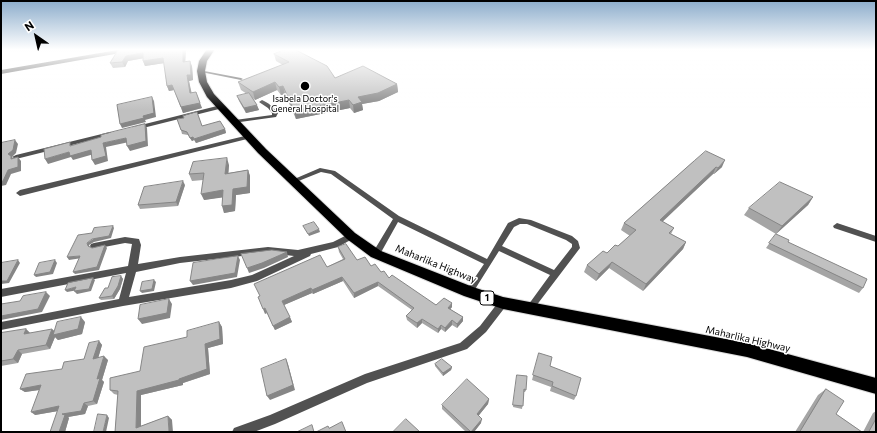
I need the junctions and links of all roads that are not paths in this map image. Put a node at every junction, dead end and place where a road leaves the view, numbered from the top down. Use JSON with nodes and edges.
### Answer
{"nodes":[{"id":1,"x":17,"y":69,"type":"edge"},
{"id":2,"x":202,"y":71,"type":"joint"},
{"id":3,"x":1,"y":72,"type":"edge"},
{"id":4,"x":241,"y":79,"type":"edge"},
{"id":5,"x":262,"y":102,"type":"dead end"},
{"id":6,"x":221,"y":107,"type":"junction"},
{"id":7,"x":235,"y":122,"type":"junction"},
{"id":8,"x":131,"y":130,"type":"edge"},
{"id":9,"x":116,"y":133,"type":"edge"},
{"id":10,"x":249,"y":137,"type":"junction"},
{"id":11,"x":16,"y":157,"type":"edge"},
{"id":12,"x":294,"y":181,"type":"junction"},
{"id":13,"x":20,"y":193,"type":"dead end"},
{"id":14,"x":397,"y":218,"type":"junction"},
{"id":15,"x":837,"y":226,"type":"dead end"},
{"id":16,"x":351,"y":236,"type":"junction"},
{"id":17,"x":876,"y":239,"type":"edge"},
{"id":18,"x":94,"y":246,"type":"edge"},
{"id":19,"x":499,"y":248,"type":"junction"},
{"id":20,"x":315,"y":250,"type":"junction"},
{"id":21,"x":376,"y":254,"type":"junction"},
{"id":22,"x":489,"y":263,"type":"junction"},
{"id":23,"x":131,"y":270,"type":"junction"},
{"id":24,"x":555,"y":274,"type":"junction"},
{"id":25,"x":469,"y":292,"type":"junction"},
{"id":26,"x":1,"y":293,"type":"edge"},
{"id":27,"x":123,"y":302,"type":"junction"},
{"id":28,"x":503,"y":303,"type":"junction"},
{"id":29,"x":530,"y":308,"type":"junction"},
{"id":30,"x":1,"y":326,"type":"edge"},
{"id":31,"x":876,"y":386,"type":"edge"},
{"id":32,"x":238,"y":432,"type":"edge"}],
"edges":[{"from":1,"to":3,"type":"street"},
{"from":2,"to":4,"type":"lane"},
{"from":2,"to":6,"type":"highway","name":"Maharlika Highway","number":"1"},
{"from":5,"to":7,"type":"lane"},
{"from":6,"to":7,"type":"highway","name":"Maharlika Highway","number":"1"},
{"from":6,"to":8,"type":"street"},
{"from":7,"to":10,"type":"highway","name":"Maharlika Highway","number":"1"},
{"from":9,"to":11,"type":"street"},
{"from":10,"to":12,"type":"highway","name":"Maharlika Highway","number":"1"},
{"from":10,"to":13,"type":"street"},
{"from":12,"to":14,"type":"lane"},
{"from":12,"to":16,"type":"highway","name":"Maharlika Highway","number":"1"},
{"from":14,"to":21,"type":"lane"},
{"from":14,"to":22,"type":"lane"},
{"from":15,"to":17,"type":"lane"},
{"from":16,"to":20,"type":"street"},
{"from":16,"to":21,"type":"highway","name":"Maharlika Highway","number":"1"},
{"from":18,"to":23,"type":"street"},
{"from":19,"to":22,"type":"lane"},
{"from":19,"to":24,"type":"lane"},
{"from":19,"to":24,"type":"lane"},
{"from":20,"to":23,"type":"street"},
{"from":20,"to":27,"type":"street"},
{"from":21,"to":25,"type":"highway","name":"Maharlika Highway","number":"1"},
{"from":22,"to":25,"type":"lane"},
{"from":23,"to":26,"type":"street"},
{"from":23,"to":27,"type":"street"},
{"from":24,"to":29,"type":"lane"},
{"from":25,"to":28,"type":"highway","name":"Maharlika Highway","number":"1"},
{"from":27,"to":30,"type":"street"},
{"from":28,"to":29,"type":"highway","name":"Maharlika Highway","number":"1"},
{"from":28,"to":32,"type":"street"},
{"from":29,"to":31,"type":"highway","name":"Maharlika Highway","number":"1"}]}
